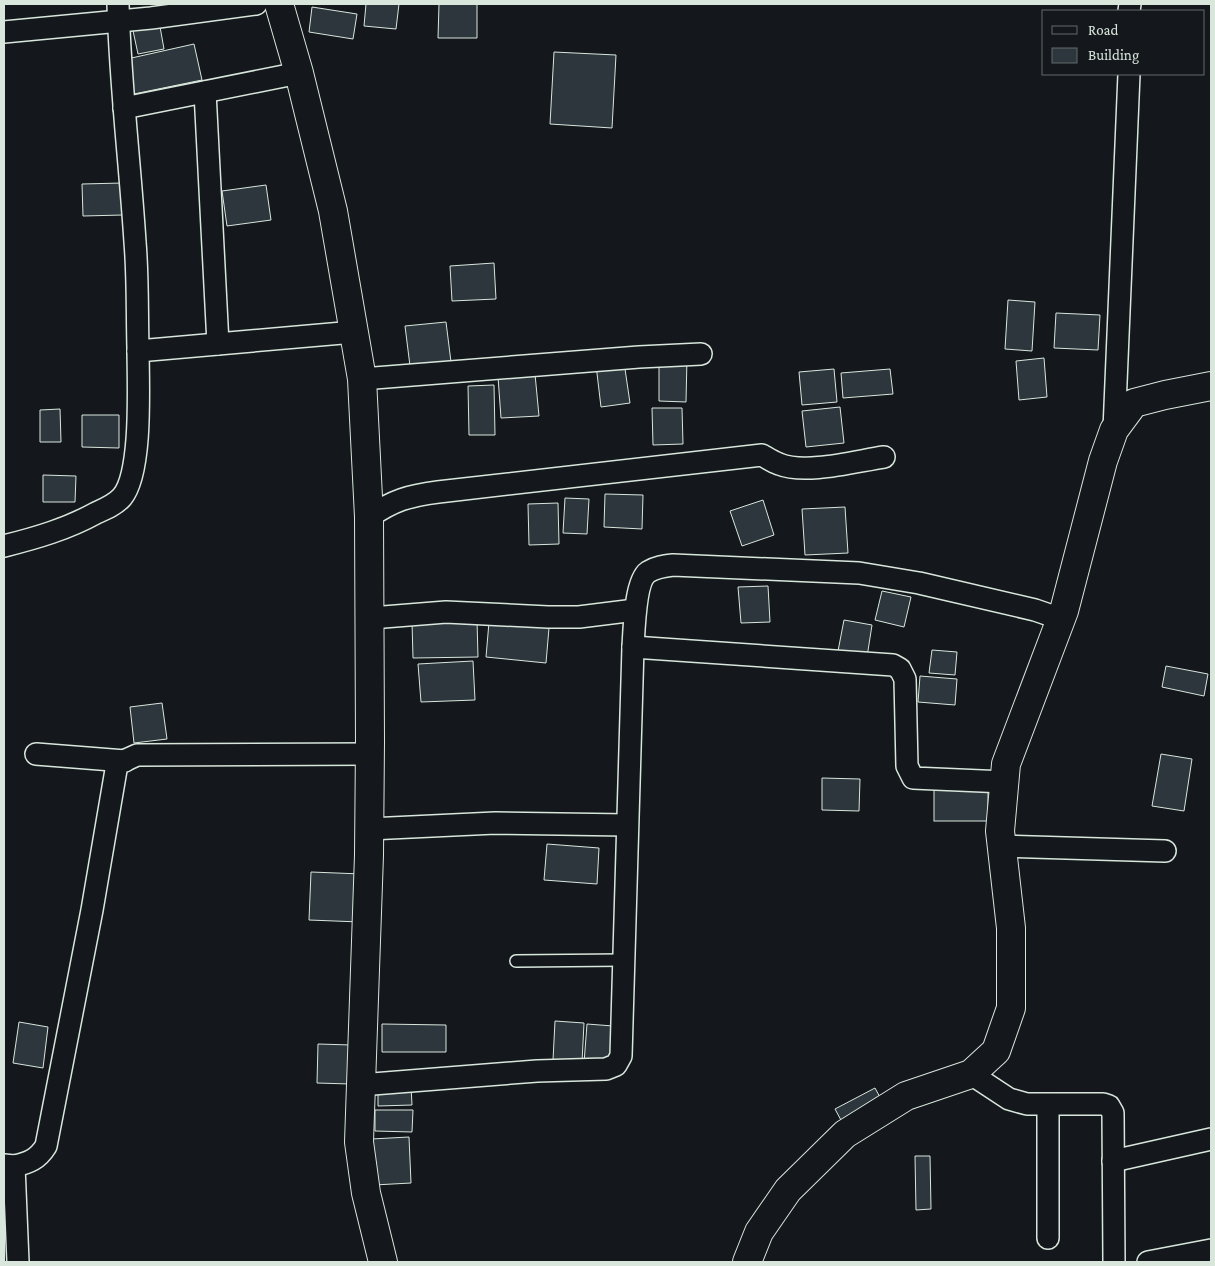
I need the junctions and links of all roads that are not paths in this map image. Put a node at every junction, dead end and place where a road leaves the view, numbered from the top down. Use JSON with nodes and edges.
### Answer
{"nodes":[{"id":1,"x":256,"y":4,"type":"edge"},
{"id":2,"x":279,"y":4,"type":"edge"},
{"id":3,"x":118,"y":12,"type":"edge"},
{"id":4,"x":4,"y":32,"type":"edge"},
{"id":5,"x":299,"y":72,"type":"junction"},
{"id":6,"x":1129,"y":75,"type":"edge"},
{"id":7,"x":205,"y":92,"type":"junction"},
{"id":8,"x":124,"y":108,"type":"junction"},
{"id":9,"x":354,"y":332,"type":"junction"},
{"id":10,"x":218,"y":344,"type":"junction"},
{"id":11,"x":138,"y":351,"type":"junction"},
{"id":12,"x":701,"y":354,"type":"dead end"},
{"id":13,"x":362,"y":379,"type":"junction"},
{"id":14,"x":1211,"y":386,"type":"edge"},
{"id":15,"x":1114,"y":430,"type":"junction"},
{"id":16,"x":884,"y":457,"type":"dead end"},
{"id":17,"x":369,"y":517,"type":"junction"},
{"id":18,"x":4,"y":546,"type":"edge"},
{"id":19,"x":635,"y":610,"type":"junction"},
{"id":20,"x":371,"y":618,"type":"junction"},
{"id":21,"x":1061,"y":619,"type":"junction"},
{"id":22,"x":633,"y":647,"type":"junction"},
{"id":23,"x":36,"y":754,"type":"dead end"},
{"id":24,"x":370,"y":754,"type":"junction"},
{"id":25,"x":126,"y":760,"type":"junction"},
{"id":26,"x":1004,"y":782,"type":"junction"},
{"id":27,"x":627,"y":825,"type":"junction"},
{"id":28,"x":369,"y":829,"type":"junction"},
{"id":29,"x":1002,"y":846,"type":"junction"},
{"id":30,"x":1165,"y":851,"type":"dead end"},
{"id":31,"x":623,"y":960,"type":"junction"},
{"id":32,"x":516,"y":961,"type":"dead end"},
{"id":33,"x":971,"y":1074,"type":"junction"},
{"id":34,"x":360,"y":1085,"type":"junction"},
{"id":35,"x":1048,"y":1105,"type":"junction"},
{"id":36,"x":1211,"y":1139,"type":"edge"},
{"id":37,"x":1113,"y":1161,"type":"junction"},
{"id":38,"x":9,"y":1166,"type":"edge"},
{"id":39,"x":1048,"y":1238,"type":"dead end"},
{"id":40,"x":1211,"y":1250,"type":"edge"},
{"id":41,"x":377,"y":1261,"type":"edge"},
{"id":42,"x":18,"y":1262,"type":"edge"},
{"id":43,"x":747,"y":1262,"type":"edge"},
{"id":44,"x":1114,"y":1262,"type":"edge"},
{"id":45,"x":1148,"y":1262,"type":"edge"}],
"edges":[{"from":1,"to":3,"type":"street"},
{"from":2,"to":5,"type":"street"},
{"from":3,"to":4,"type":"street"},
{"from":3,"to":8,"type":"street"},
{"from":5,"to":7,"type":"street"},
{"from":5,"to":9,"type":"street"},
{"from":6,"to":15,"type":"street"},
{"from":7,"to":8,"type":"street"},
{"from":7,"to":10,"type":"street"},
{"from":8,"to":11,"type":"street"},
{"from":9,"to":10,"type":"street"},
{"from":9,"to":13,"type":"street"},
{"from":10,"to":11,"type":"street"},
{"from":11,"to":18,"type":"street"},
{"from":12,"to":13,"type":"street"},
{"from":13,"to":17,"type":"street"},
{"from":14,"to":15,"type":"street"},
{"from":15,"to":21,"type":"street"},
{"from":16,"to":17,"type":"street"},
{"from":17,"to":20,"type":"street"},
{"from":19,"to":20,"type":"street"},
{"from":19,"to":21,"type":"street"},
{"from":19,"to":22,"type":"street"},
{"from":20,"to":24,"type":"street"},
{"from":21,"to":26,"type":"street"},
{"from":22,"to":26,"type":"street"},
{"from":22,"to":27,"type":"street"},
{"from":23,"to":25,"type":"street"},
{"from":24,"to":25,"type":"street"},
{"from":24,"to":28,"type":"street"},
{"from":25,"to":38,"type":"street"},
{"from":26,"to":29,"type":"street"},
{"from":27,"to":28,"type":"street"},
{"from":27,"to":31,"type":"street"},
{"from":28,"to":34,"type":"street"},
{"from":29,"to":30,"type":"street"},
{"from":29,"to":33,"type":"street"},
{"from":31,"to":32,"type":"lane"},
{"from":31,"to":34,"type":"street"},
{"from":33,"to":35,"type":"street"},
{"from":33,"to":43,"type":"street"},
{"from":34,"to":41,"type":"street"},
{"from":35,"to":37,"type":"street"},
{"from":35,"to":39,"type":"street"},
{"from":36,"to":37,"type":"street"},
{"from":37,"to":44,"type":"street"},
{"from":38,"to":42,"type":"street"},
{"from":40,"to":45,"type":"street"}]}
